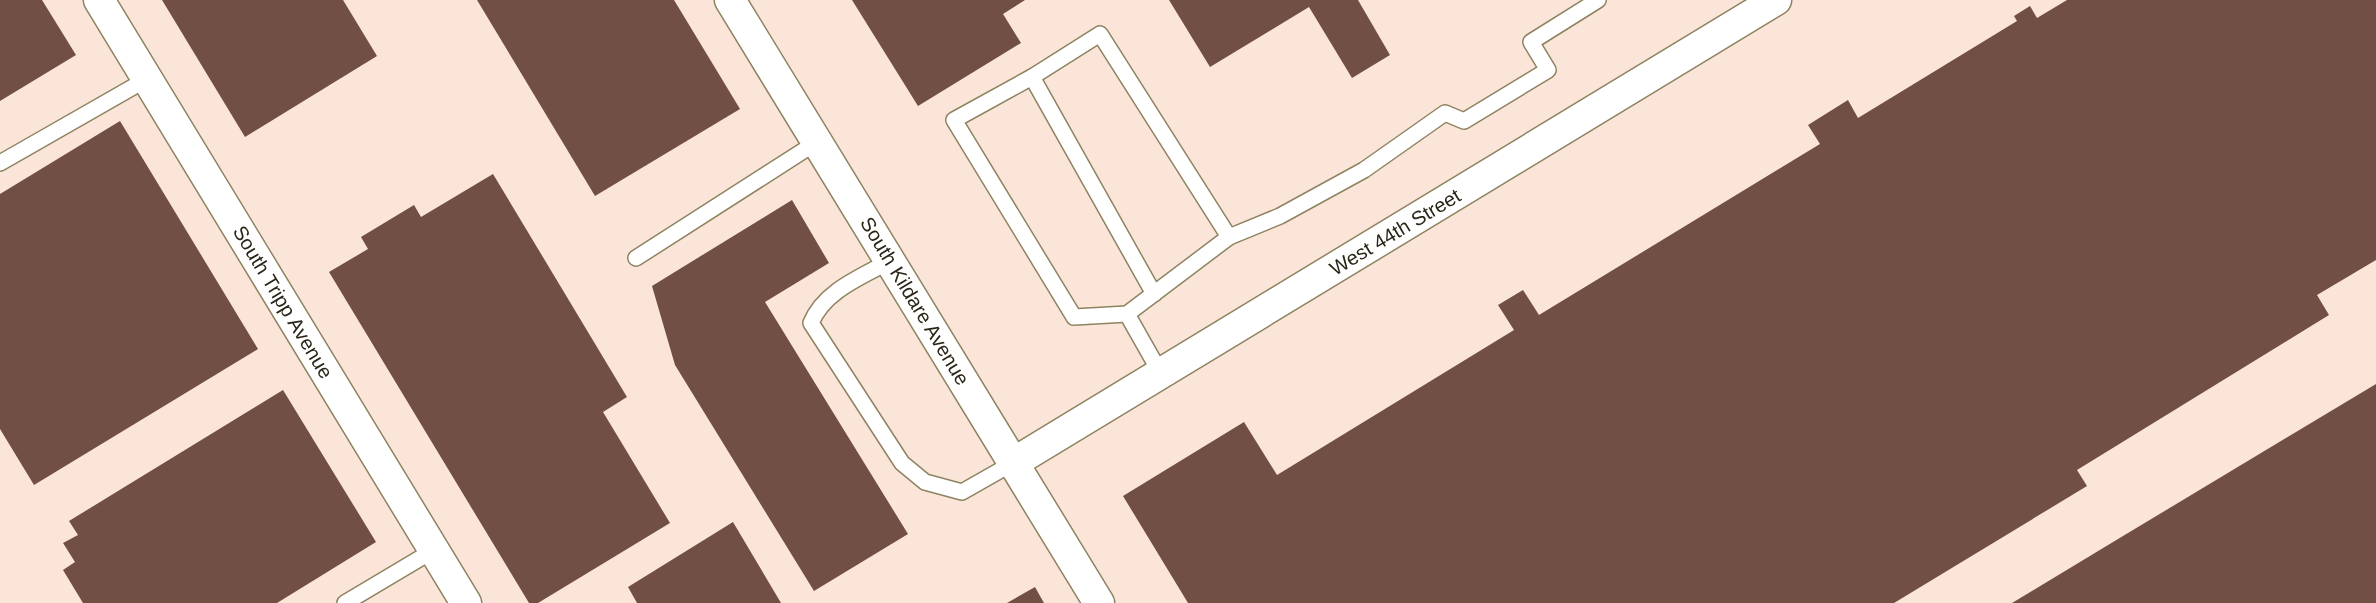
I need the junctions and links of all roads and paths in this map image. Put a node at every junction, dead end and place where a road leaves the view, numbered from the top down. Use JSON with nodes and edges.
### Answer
{"nodes":[{"id":1,"x":99,"y":0,"type":"edge"},
{"id":2,"x":730,"y":0,"type":"edge"},
{"id":3,"x":1598,"y":0,"type":"edge"},
{"id":4,"x":1776,"y":0,"type":"edge"},
{"id":5,"x":1032,"y":77,"type":"junction"},
{"id":6,"x":147,"y":79,"type":"junction"},
{"id":7,"x":817,"y":142,"type":"junction"},
{"id":8,"x":0,"y":163,"type":"edge"},
{"id":9,"x":1228,"y":237,"type":"junction"},
{"id":10,"x":636,"y":258,"type":"dead end"},
{"id":11,"x":890,"y":261,"type":"junction"},
{"id":12,"x":1154,"y":294,"type":"junction"},
{"id":13,"x":1127,"y":314,"type":"junction"},
{"id":14,"x":1161,"y":374,"type":"junction"},
{"id":15,"x":1013,"y":463,"type":"junction"},
{"id":16,"x":434,"y":550,"type":"junction"},
{"id":17,"x":345,"y":603,"type":"edge"},
{"id":18,"x":466,"y":603,"type":"edge"},
{"id":19,"x":1099,"y":603,"type":"edge"}],
"edges":[{"from":1,"to":6,"type":"street","name":"South Tripp Avenue"},
{"from":2,"to":7,"type":"street","name":"South Kildare Avenue"},
{"from":3,"to":9,"type":"lane"},
{"from":4,"to":14,"type":"street","name":"West 44th Street"},
{"from":5,"to":9,"type":"lane"},
{"from":5,"to":12,"type":"lane"},
{"from":5,"to":13,"type":"lane"},
{"from":6,"to":8,"type":"lane"},
{"from":6,"to":16,"type":"street","name":"South Tripp Avenue"},
{"from":7,"to":10,"type":"lane"},
{"from":7,"to":11,"type":"street","name":"South Kildare Avenue"},
{"from":9,"to":12,"type":"lane"},
{"from":11,"to":15,"type":"street","name":"South Kildare Avenue"},
{"from":11,"to":15,"type":"lane"},
{"from":12,"to":13,"type":"lane"},
{"from":13,"to":14,"type":"lane"},
{"from":14,"to":15,"type":"street","name":"West 44th Street"},
{"from":15,"to":19,"type":"street","name":"South Kildare Avenue"},
{"from":16,"to":17,"type":"lane"},
{"from":16,"to":18,"type":"street","name":"South Tripp Avenue"}]}
